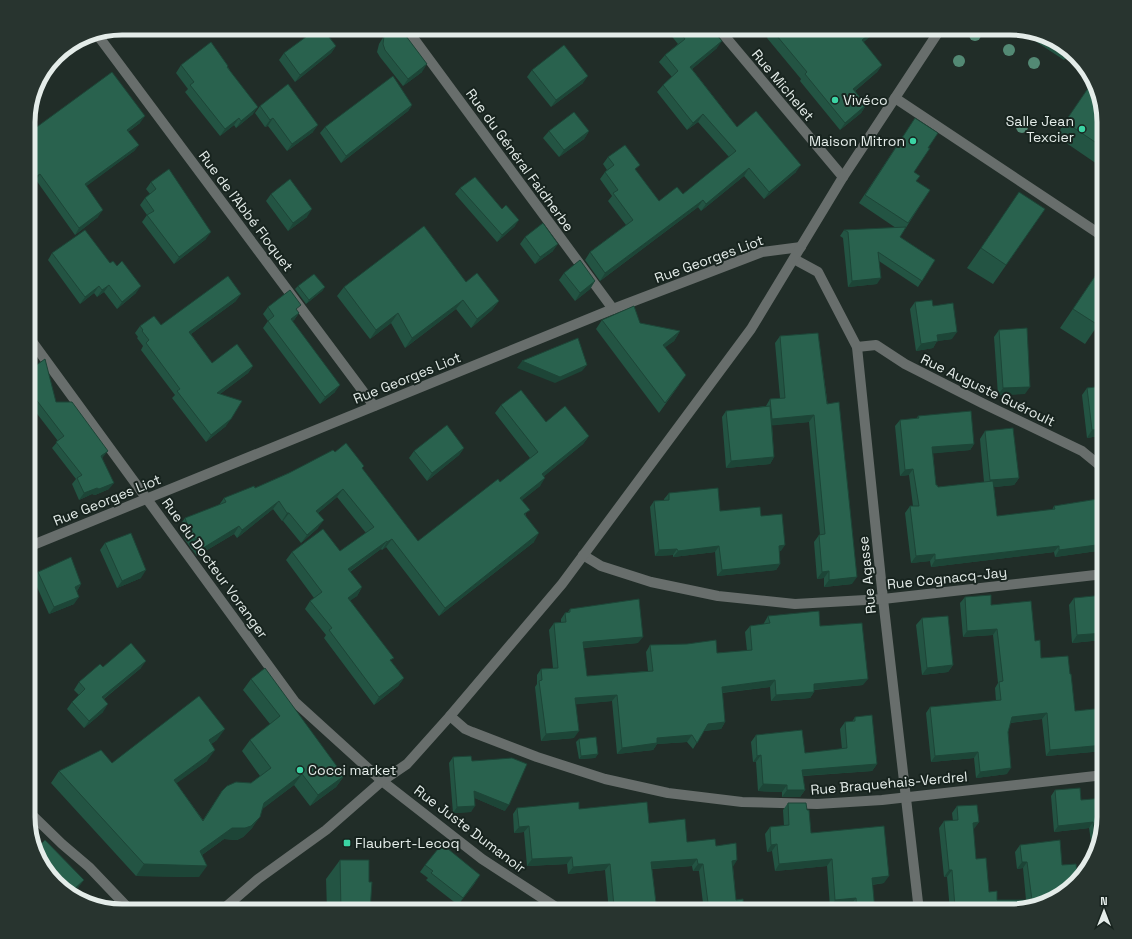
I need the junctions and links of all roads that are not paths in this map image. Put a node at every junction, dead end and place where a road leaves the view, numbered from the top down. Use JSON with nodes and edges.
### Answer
{"nodes":[{"id":1,"x":411,"y":35,"type":"edge"},
{"id":2,"x":724,"y":35,"type":"edge"},
{"id":3,"x":936,"y":35,"type":"edge"},
{"id":4,"x":100,"y":38,"type":"edge"},
{"id":5,"x":895,"y":98,"type":"junction"},
{"id":6,"x":843,"y":178,"type":"junction"},
{"id":7,"x":1097,"y":232,"type":"edge"},
{"id":8,"x":801,"y":247,"type":"junction"},
{"id":9,"x":794,"y":259,"type":"junction"},
{"id":10,"x":613,"y":309,"type":"junction"},
{"id":11,"x":35,"y":346,"type":"edge"},
{"id":12,"x":858,"y":347,"type":"junction"},
{"id":13,"x":374,"y":406,"type":"junction"},
{"id":14,"x":1097,"y":463,"type":"edge"},
{"id":15,"x":147,"y":499,"type":"junction"},
{"id":16,"x":35,"y":544,"type":"edge"},
{"id":17,"x":584,"y":555,"type":"junction"},
{"id":18,"x":1097,"y":575,"type":"edge"},
{"id":19,"x":883,"y":599,"type":"junction"},
{"id":20,"x":450,"y":716,"type":"junction"},
{"id":21,"x":1097,"y":776,"type":"edge"},
{"id":22,"x":382,"y":781,"type":"junction"},
{"id":23,"x":907,"y":798,"type":"junction"},
{"id":24,"x":35,"y":818,"type":"edge"},
{"id":25,"x":124,"y":904,"type":"edge"},
{"id":26,"x":229,"y":904,"type":"edge"},
{"id":27,"x":551,"y":904,"type":"edge"},
{"id":28,"x":918,"y":904,"type":"edge"}],
"edges":[{"from":1,"to":10,"type":"street","name":"Rue du Général Faidherbe"},
{"from":2,"to":6,"type":"street","name":"Rue Michelet"},
{"from":3,"to":5,"type":"street"},
{"from":4,"to":13,"type":"street","name":"Rue de l'Abbé Floquet"},
{"from":5,"to":6,"type":"street"},
{"from":5,"to":7,"type":"street"},
{"from":6,"to":8,"type":"street"},
{"from":8,"to":9,"type":"street"},
{"from":8,"to":10,"type":"street","name":"Rue Georges Liot"},
{"from":9,"to":12,"type":"street","name":"Rue Agasse"},
{"from":9,"to":17,"type":"street"},
{"from":10,"to":13,"type":"street","name":"Rue Georges Liot"},
{"from":11,"to":15,"type":"street","name":"Rue du Docteur Voranger"},
{"from":12,"to":14,"type":"street","name":"Rue Auguste Guéroult"},
{"from":12,"to":19,"type":"street","name":"Rue Agasse"},
{"from":13,"to":15,"type":"street","name":"Rue Georges Liot"},
{"from":15,"to":16,"type":"street","name":"Rue Georges Liot"},
{"from":15,"to":22,"type":"street","name":"Rue du Docteur Voranger"},
{"from":17,"to":19,"type":"street","name":"Rue Cognacq-Jay"},
{"from":17,"to":20,"type":"street"},
{"from":18,"to":19,"type":"street","name":"Rue Cognacq-Jay"},
{"from":19,"to":23,"type":"street","name":"Rue Agasse"},
{"from":20,"to":22,"type":"street"},
{"from":20,"to":23,"type":"street","name":"Rue Braquehais-Verdrel"},
{"from":21,"to":23,"type":"street","name":"Rue Braquehais-Verdrel"},
{"from":22,"to":26,"type":"street"},
{"from":22,"to":27,"type":"street","name":"Rue Juste Dumanoir"},
{"from":23,"to":28,"type":"street","name":"Rue Agasse"},
{"from":24,"to":25,"type":"street"}]}
